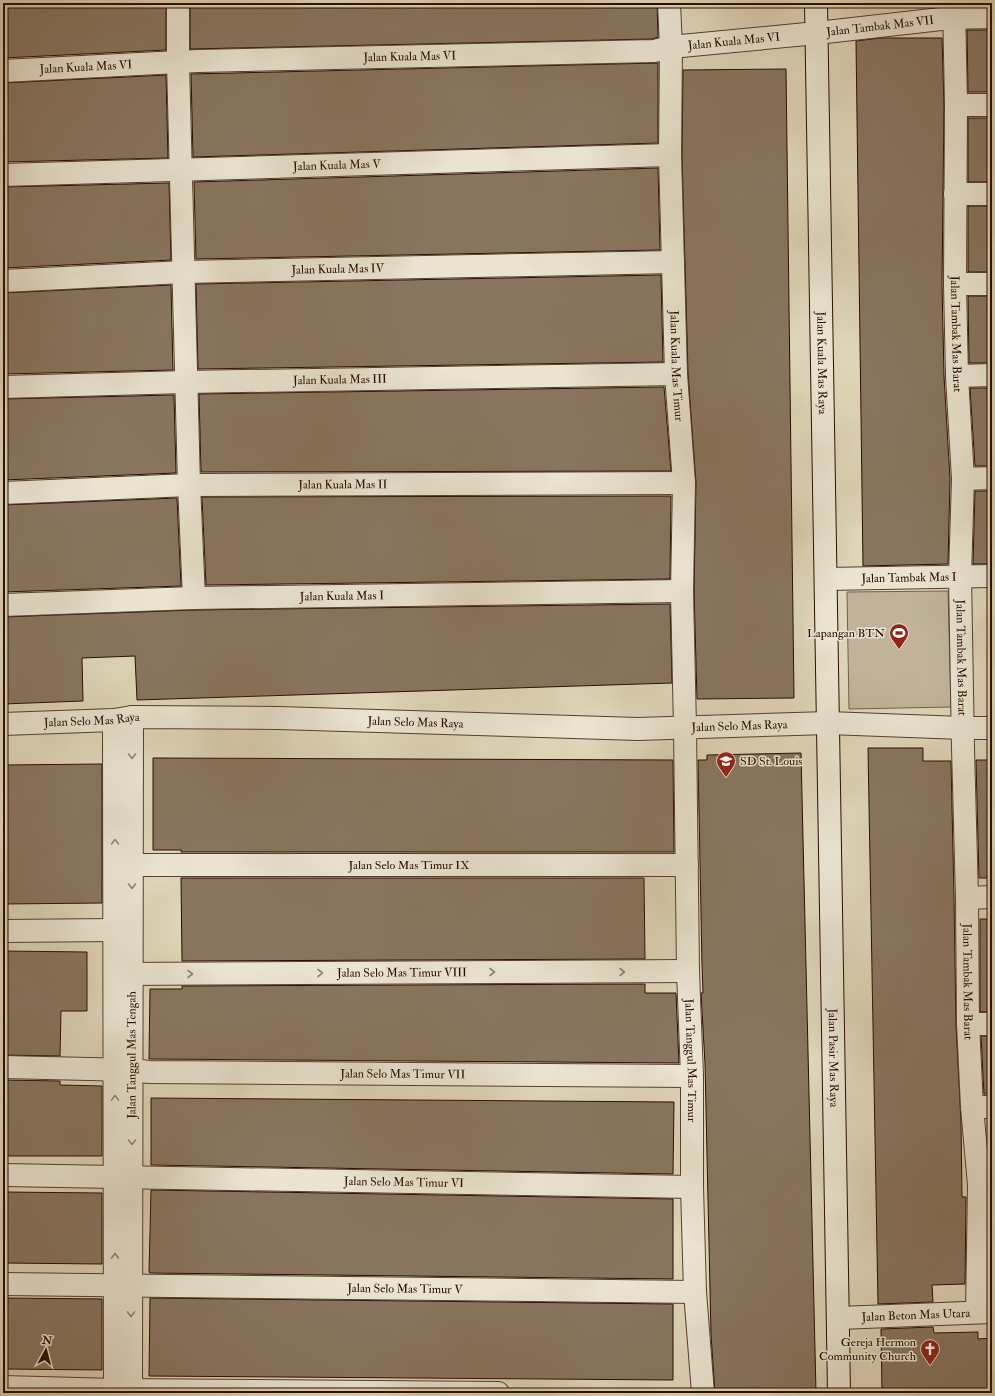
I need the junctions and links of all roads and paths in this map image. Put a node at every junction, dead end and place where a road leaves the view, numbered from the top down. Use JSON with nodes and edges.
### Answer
{"nodes":[{"id":1,"x":178,"y":3,"type":"edge"},
{"id":2,"x":669,"y":3,"type":"edge"},
{"id":3,"x":816,"y":3,"type":"edge"},
{"id":4,"x":954,"y":10,"type":"edge"},
{"id":5,"x":992,"y":17,"type":"edge"},
{"id":6,"x":816,"y":34,"type":"junction"},
{"id":7,"x":671,"y":47,"type":"junction"},
{"id":8,"x":178,"y":63,"type":"junction"},
{"id":9,"x":3,"y":71,"type":"edge"},
{"id":10,"x":956,"y":105,"type":"junction"},
{"id":11,"x":992,"y":105,"type":"edge"},
{"id":12,"x":670,"y":156,"type":"junction"},
{"id":13,"x":181,"y":169,"type":"junction"},
{"id":14,"x":3,"y":175,"type":"edge"},
{"id":15,"x":954,"y":194,"type":"junction"},
{"id":16,"x":992,"y":194,"type":"edge"},
{"id":17,"x":673,"y":262,"type":"junction"},
{"id":18,"x":184,"y":272,"type":"junction"},
{"id":19,"x":3,"y":281,"type":"edge"},
{"id":20,"x":955,"y":284,"type":"junction"},
{"id":21,"x":992,"y":284,"type":"edge"},
{"id":22,"x":676,"y":374,"type":"junction"},
{"id":23,"x":992,"y":375,"type":"edge"},
{"id":24,"x":957,"y":376,"type":"junction"},
{"id":25,"x":186,"y":382,"type":"junction"},
{"id":26,"x":3,"y":387,"type":"edge"},
{"id":27,"x":992,"y":478,"type":"edge"},
{"id":28,"x":963,"y":479,"type":"junction"},
{"id":29,"x":684,"y":483,"type":"junction"},
{"id":30,"x":189,"y":485,"type":"junction"},
{"id":31,"x":3,"y":493,"type":"edge"},
{"id":32,"x":960,"y":576,"type":"junction"},
{"id":33,"x":992,"y":576,"type":"edge"},
{"id":34,"x":826,"y":579,"type":"junction"},
{"id":35,"x":682,"y":591,"type":"junction"},
{"id":36,"x":194,"y":598,"type":"junction"},
{"id":37,"x":3,"y":605,"type":"edge"},
{"id":38,"x":123,"y":718,"type":"junction"},
{"id":39,"x":828,"y":723,"type":"junction"},
{"id":40,"x":3,"y":724,"type":"edge"},
{"id":41,"x":685,"y":728,"type":"junction"},
{"id":42,"x":963,"y":728,"type":"junction"},
{"id":43,"x":992,"y":728,"type":"edge"},
{"id":44,"x":132,"y":865,"type":"junction"},
{"id":45,"x":687,"y":865,"type":"junction"},
{"id":46,"x":992,"y":897,"type":"edge"},
{"id":47,"x":967,"y":898,"type":"junction"},
{"id":48,"x":115,"y":930,"type":"junction"},
{"id":49,"x":3,"y":931,"type":"edge"},
{"id":50,"x":688,"y":972,"type":"junction"},
{"id":51,"x":123,"y":974,"type":"junction"},
{"id":52,"x":968,"y":1024,"type":"junction"},
{"id":53,"x":992,"y":1024,"type":"edge"},
{"id":54,"x":3,"y":1068,"type":"edge"},
{"id":55,"x":123,"y":1070,"type":"junction"},
{"id":56,"x":692,"y":1076,"type":"junction"},
{"id":57,"x":982,"y":1107,"type":"edge"},
{"id":58,"x":3,"y":1175,"type":"edge"},
{"id":59,"x":123,"y":1177,"type":"junction"},
{"id":60,"x":985,"y":1185,"type":"edge"},
{"id":61,"x":692,"y":1186,"type":"junction"},
{"id":62,"x":3,"y":1284,"type":"edge"},
{"id":63,"x":123,"y":1286,"type":"junction"},
{"id":64,"x":695,"y":1292,"type":"junction"},
{"id":65,"x":984,"y":1312,"type":"edge"},
{"id":66,"x":839,"y":1318,"type":"junction"},
{"id":67,"x":3,"y":1387,"type":"edge"},
{"id":68,"x":123,"y":1391,"type":"edge"},
{"id":69,"x":498,"y":1393,"type":"edge"},
{"id":70,"x":703,"y":1393,"type":"edge"},
{"id":71,"x":840,"y":1393,"type":"edge"}],
"edges":[{"from":1,"to":8,"type":"street"},
{"from":2,"to":7,"type":"street","name":"Jalan Kuala Mas Timur"},
{"from":3,"to":6,"type":"street","name":"Jalan Kuala Mas Raya"},
{"from":4,"to":5,"type":"street","name":"Jalan Tambak Mas VII"},
{"from":4,"to":6,"type":"street","name":"Jalan Tambak Mas VII"},
{"from":4,"to":10,"type":"street","name":"Jalan Tambak Mas Barat"},
{"from":6,"to":7,"type":"street","name":"Jalan Kuala Mas VI"},
{"from":6,"to":34,"type":"street","name":"Jalan Kuala Mas Raya"},
{"from":7,"to":8,"type":"street","name":"Jalan Kuala Mas VI"},
{"from":7,"to":12,"type":"street","name":"Jalan Kuala Mas Timur"},
{"from":8,"to":9,"type":"street","name":"Jalan Kuala Mas VI"},
{"from":8,"to":13,"type":"street"},
{"from":10,"to":11,"type":"street"},
{"from":10,"to":15,"type":"street","name":"Jalan Tambak Mas Barat"},
{"from":12,"to":13,"type":"street","name":"Jalan Kuala Mas V"},
{"from":12,"to":17,"type":"street","name":"Jalan Kuala Mas Timur"},
{"from":13,"to":14,"type":"street","name":"Jalan Kuala Mas V"},
{"from":13,"to":18,"type":"street"},
{"from":15,"to":16,"type":"street"},
{"from":15,"to":20,"type":"street","name":"Jalan Tambak Mas Barat"},
{"from":17,"to":18,"type":"street","name":"Jalan Kuala Mas IV"},
{"from":17,"to":22,"type":"street","name":"Jalan Kuala Mas Timur"},
{"from":18,"to":19,"type":"street","name":"Jalan Kuala Mas IV"},
{"from":18,"to":25,"type":"street"},
{"from":20,"to":21,"type":"street"},
{"from":20,"to":24,"type":"street","name":"Jalan Tambak Mas Barat"},
{"from":22,"to":25,"type":"street","name":"Jalan Kuala Mas III"},
{"from":22,"to":29,"type":"street","name":"Jalan Kuala Mas Timur"},
{"from":23,"to":24,"type":"street"},
{"from":24,"to":28,"type":"street","name":"Jalan Tambak Mas Barat"},
{"from":25,"to":26,"type":"street","name":"Jalan Kuala Mas III"},
{"from":25,"to":30,"type":"street"},
{"from":27,"to":28,"type":"street"},
{"from":28,"to":32,"type":"street","name":"Jalan Tambak Mas Barat"},
{"from":29,"to":30,"type":"street","name":"Jalan Kuala Mas II"},
{"from":29,"to":35,"type":"street","name":"Jalan Kuala Mas Timur"},
{"from":30,"to":31,"type":"street","name":"Jalan Kuala Mas II"},
{"from":30,"to":36,"type":"street"},
{"from":32,"to":33,"type":"street","name":"Jalan Tambak Mas I"},
{"from":32,"to":34,"type":"street","name":"Jalan Tambak Mas I"},
{"from":32,"to":42,"type":"street","name":"Jalan Tambak Mas Barat"},
{"from":34,"to":39,"type":"street","name":"Jalan Kuala Mas Raya"},
{"from":35,"to":36,"type":"street","name":"Jalan Kuala Mas I"},
{"from":35,"to":41,"type":"street","name":"Jalan Kuala Mas Timur"},
{"from":36,"to":37,"type":"street","name":"Jalan Kuala Mas I"},
{"from":38,"to":40,"type":"street","name":"Jalan Selo Mas Raya"},
{"from":38,"to":41,"type":"street","name":"Jalan Selo Mas Raya"},
{"from":38,"to":44,"type":"street","name":"Jalan Tanggul Mas Tengah","one_way":true},
{"from":48,"to":38,"type":"street","name":"Jalan Tanggul Mas Tengah","one_way":true},
{"from":39,"to":41,"type":"street","name":"Jalan Selo Mas Raya"},
{"from":39,"to":42,"type":"street","name":"Jalan Selo Mas Raya"},
{"from":39,"to":66,"type":"street","name":"Jalan Pasir Mas Raya"},
{"from":41,"to":45,"type":"street","name":"Jalan Tanggul Mas Timur"},
{"from":42,"to":43,"type":"street","name":"Jalan Selo Mas Raya"},
{"from":42,"to":47,"type":"street","name":"Jalan Tambak Mas Barat"},
{"from":44,"to":45,"type":"street","name":"Jalan Selo Mas Timur IX"},
{"from":44,"to":51,"type":"street","name":"Jalan Tanggul Mas Tengah","one_way":true},
{"from":45,"to":50,"type":"street","name":"Jalan Tanggul Mas Timur"},
{"from":46,"to":47,"type":"street"},
{"from":47,"to":52,"type":"street","name":"Jalan Tambak Mas Barat"},
{"from":48,"to":49,"type":"street"},
{"from":48,"to":51,"type":"street","name":"Jalan Tanggul Mas Tengah"},
{"from":51,"to":50,"type":"street","name":"Jalan Selo Mas Timur VIII","one_way":true},
{"from":50,"to":56,"type":"street","name":"Jalan Tanggul Mas Timur"},
{"from":51,"to":55,"type":"street","name":"Jalan Tanggul Mas Tengah"},
{"from":52,"to":53,"type":"street"},
{"from":52,"to":57,"type":"street","name":"Jalan Tambak Mas Barat"},
{"from":54,"to":55,"type":"street","name":"Jalan Selo Mas Timur VII"},
{"from":55,"to":56,"type":"street","name":"Jalan Selo Mas Timur VII"},
{"from":55,"to":59,"type":"street","name":"Jalan Tanggul Mas Tengah"},
{"from":56,"to":61,"type":"street","name":"Jalan Tanggul Mas Timur"},
{"from":57,"to":60,"type":"street","name":"Jalan Tambak Mas Barat"},
{"from":58,"to":59,"type":"street","name":"Jalan Selo Mas Timur VI"},
{"from":59,"to":61,"type":"street","name":"Jalan Selo Mas Timur VI"},
{"from":59,"to":63,"type":"street","name":"Jalan Tanggul Mas Tengah"},
{"from":60,"to":65,"type":"street","name":"Jalan Tambak Mas Barat"},
{"from":61,"to":64,"type":"street","name":"Jalan Tanggul Mas Timur"},
{"from":62,"to":63,"type":"street","name":"Jalan Selo Mas Timur V"},
{"from":63,"to":64,"type":"street","name":"Jalan Selo Mas Timur V"},
{"from":63,"to":68,"type":"street","name":"Jalan Tanggul Mas Tengah"},
{"from":64,"to":70,"type":"street","name":"Jalan Tanggul Mas Timur"},
{"from":65,"to":66,"type":"street","name":"Jalan Beton Mas Utara"},
{"from":66,"to":71,"type":"street","name":"Jalan Pasir Mas Raya"},
{"from":67,"to":68,"type":"street"},
{"from":68,"to":69,"type":"street"}]}
